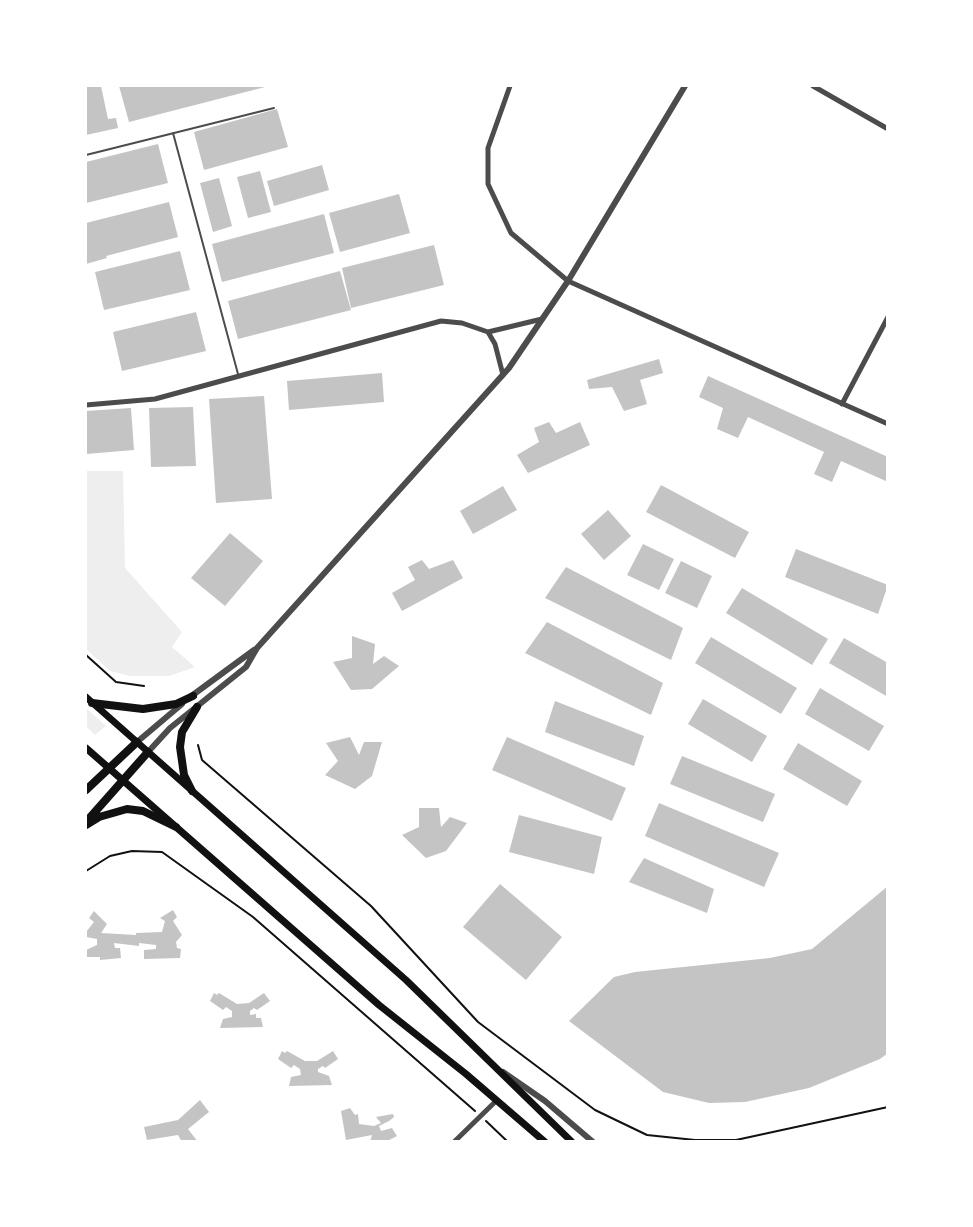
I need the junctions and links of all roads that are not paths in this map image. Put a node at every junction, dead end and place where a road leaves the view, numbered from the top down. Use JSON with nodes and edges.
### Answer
{"nodes":[{"id":1,"x":510,"y":86,"type":"edge"},
{"id":2,"x":685,"y":86,"type":"edge"},
{"id":3,"x":813,"y":86,"type":"edge"},
{"id":4,"x":274,"y":108,"type":"dead end"},
{"id":5,"x":888,"y":129,"type":"edge"},
{"id":6,"x":173,"y":133,"type":"junction"},
{"id":7,"x":86,"y":155,"type":"edge"},
{"id":8,"x":568,"y":281,"type":"junction"},
{"id":9,"x":888,"y":317,"type":"edge"},
{"id":10,"x":542,"y":319,"type":"junction"},
{"id":11,"x":488,"y":332,"type":"junction"},
{"id":12,"x":503,"y":375,"type":"junction"},
{"id":13,"x":238,"y":376,"type":"junction"},
{"id":14,"x":842,"y":404,"type":"junction"},
{"id":15,"x":86,"y":405,"type":"edge"},
{"id":16,"x":888,"y":424,"type":"edge"},
{"id":17,"x":257,"y":648,"type":"junction"},
{"id":18,"x":193,"y":696,"type":"junction"},
{"id":19,"x":89,"y":700,"type":"edge"},
{"id":20,"x":197,"y":707,"type":"junction"},
{"id":21,"x":137,"y":742,"type":"junction"},
{"id":22,"x":86,"y":748,"type":"edge"},
{"id":23,"x":148,"y":752,"type":"junction"},
{"id":24,"x":109,"y":768,"type":"junction"},
{"id":25,"x":123,"y":781,"type":"junction"},
{"id":26,"x":86,"y":790,"type":"edge"},
{"id":27,"x":192,"y":791,"type":"junction"},
{"id":28,"x":86,"y":824,"type":"edge"},
{"id":29,"x":176,"y":827,"type":"junction"},
{"id":30,"x":496,"y":1066,"type":"junction"},
{"id":31,"x":497,"y":1100,"type":"junction"},
{"id":32,"x":525,"y":1124,"type":"junction"},
{"id":33,"x":454,"y":1142,"type":"edge"},
{"id":34,"x":537,"y":1142,"type":"edge"},
{"id":35,"x":545,"y":1142,"type":"edge"},
{"id":36,"x":572,"y":1142,"type":"edge"},
{"id":37,"x":593,"y":1142,"type":"edge"}],
"edges":[{"from":1,"to":8,"type":"street"},
{"from":2,"to":8,"type":"street"},
{"from":3,"to":5,"type":"street"},
{"from":4,"to":6,"type":"lane"},
{"from":6,"to":7,"type":"lane"},
{"from":6,"to":13,"type":"lane"},
{"from":8,"to":10,"type":"street"},
{"from":8,"to":14,"type":"street"},
{"from":9,"to":14,"type":"street"},
{"from":10,"to":11,"type":"street"},
{"from":10,"to":12,"type":"street"},
{"from":11,"to":12,"type":"street"},
{"from":11,"to":13,"type":"street"},
{"from":12,"to":17,"type":"street"},
{"from":13,"to":15,"type":"street"},
{"from":14,"to":16,"type":"street"},
{"from":17,"to":18,"type":"street"},
{"from":17,"to":20,"type":"street"},
{"from":18,"to":19,"type":"main road"},
{"from":18,"to":21,"type":"street"},
{"from":19,"to":21,"type":"main road"},
{"from":20,"to":23,"type":"street"},
{"from":20,"to":27,"type":"main road"},
{"from":21,"to":23,"type":"main road"},
{"from":21,"to":24,"type":"main road"},
{"from":22,"to":24,"type":"main road"},
{"from":23,"to":25,"type":"main road"},
{"from":23,"to":27,"type":"main road"},
{"from":24,"to":25,"type":"main road"},
{"from":24,"to":26,"type":"main road"},
{"from":25,"to":28,"type":"main road"},
{"from":25,"to":29,"type":"main road"},
{"from":27,"to":30,"type":"main road"},
{"from":28,"to":29,"type":"main road"},
{"from":29,"to":31,"type":"main road"},
{"from":30,"to":36,"type":"main road"},
{"from":30,"to":37,"type":"street"},
{"from":31,"to":32,"type":"main road"},
{"from":31,"to":33,"type":"street"},
{"from":32,"to":34,"type":"street"},
{"from":32,"to":35,"type":"main road"}]}
